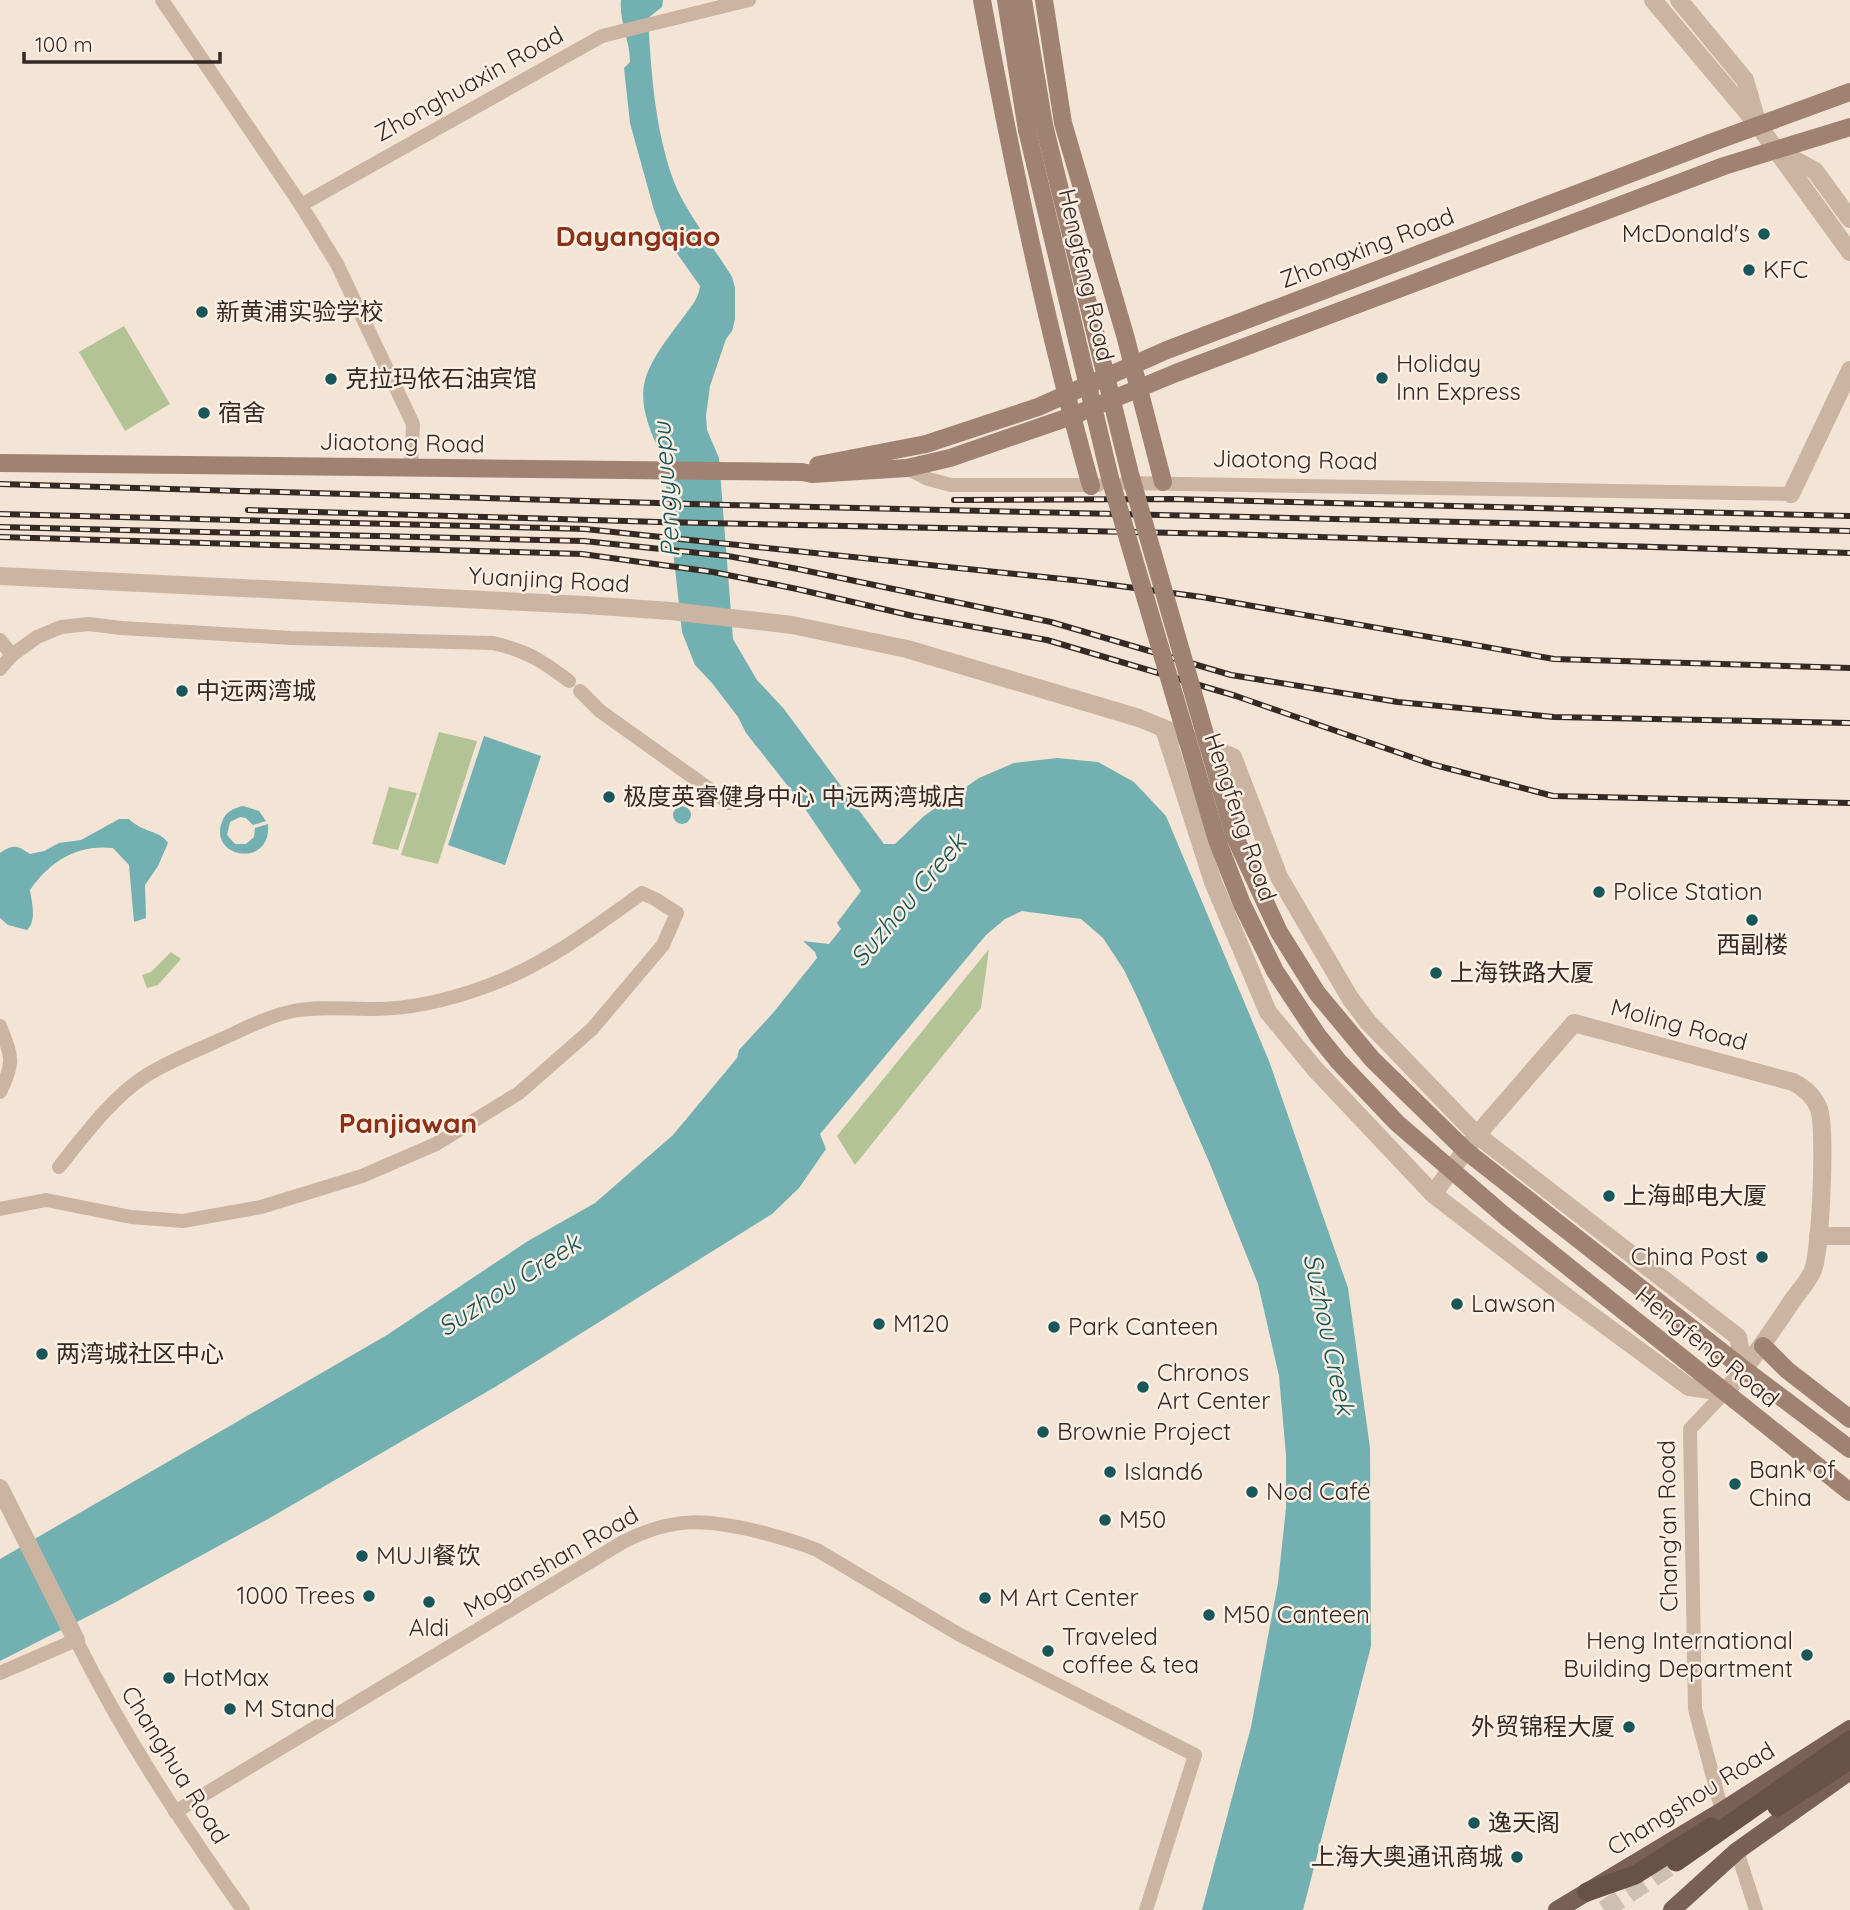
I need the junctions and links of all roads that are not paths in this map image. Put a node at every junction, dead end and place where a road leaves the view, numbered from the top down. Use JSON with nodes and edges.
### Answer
{"nodes":[{"id":1,"x":162,"y":0,"type":"edge"},
{"id":2,"x":749,"y":0,"type":"edge"},
{"id":3,"x":982,"y":0,"type":"edge"},
{"id":4,"x":1006,"y":0,"type":"edge"},
{"id":5,"x":1023,"y":0,"type":"edge"},
{"id":6,"x":1044,"y":0,"type":"edge"},
{"id":7,"x":1653,"y":0,"type":"edge"},
{"id":8,"x":1679,"y":0,"type":"edge"},
{"id":9,"x":1850,"y":92,"type":"edge"},
{"id":10,"x":1758,"y":125,"type":"junction"},
{"id":11,"x":1035,"y":127,"type":"junction"},
{"id":12,"x":1850,"y":127,"type":"edge"},
{"id":13,"x":1776,"y":150,"type":"junction"},
{"id":14,"x":300,"y":205,"type":"junction"},
{"id":15,"x":1850,"y":219,"type":"edge"},
{"id":16,"x":1850,"y":252,"type":"edge"},
{"id":17,"x":1133,"y":366,"type":"junction"},
{"id":18,"x":1850,"y":370,"type":"edge"},
{"id":19,"x":1138,"y":388,"type":"junction"},
{"id":20,"x":1067,"y":394,"type":"junction"},
{"id":21,"x":1072,"y":416,"type":"junction"},
{"id":22,"x":901,"y":449,"type":"joint"},
{"id":23,"x":0,"y":463,"type":"edge"},
{"id":24,"x":411,"y":468,"type":"junction"},
{"id":25,"x":907,"y":468,"type":"junction"},
{"id":26,"x":802,"y":472,"type":"junction"},
{"id":27,"x":1163,"y":482,"type":"junction"},
{"id":28,"x":1091,"y":486,"type":"junction"},
{"id":29,"x":1791,"y":494,"type":"joint"},
{"id":30,"x":0,"y":576,"type":"edge"},
{"id":31,"x":0,"y":640,"type":"edge"},
{"id":32,"x":12,"y":655,"type":"junction"},
{"id":33,"x":0,"y":668,"type":"edge"},
{"id":34,"x":1164,"y":729,"type":"junction"},
{"id":35,"x":729,"y":803,"type":"dead end"},
{"id":36,"x":0,"y":1026,"type":"edge"},
{"id":37,"x":0,"y":1092,"type":"edge"},
{"id":38,"x":1477,"y":1135,"type":"junction"},
{"id":39,"x":59,"y":1167,"type":"dead end"},
{"id":40,"x":1433,"y":1194,"type":"junction"},
{"id":41,"x":0,"y":1209,"type":"edge"},
{"id":42,"x":1818,"y":1236,"type":"junction"},
{"id":43,"x":1850,"y":1236,"type":"edge"},
{"id":44,"x":1763,"y":1346,"type":"junction"},
{"id":45,"x":1745,"y":1370,"type":"junction"},
{"id":46,"x":1725,"y":1392,"type":"junction"},
{"id":47,"x":1847,"y":1417,"type":"edge"},
{"id":48,"x":1831,"y":1435,"type":"junction"},
{"id":49,"x":1850,"y":1448,"type":"edge"},
{"id":50,"x":0,"y":1488,"type":"edge"},
{"id":51,"x":1850,"y":1492,"type":"edge"},
{"id":52,"x":73,"y":1635,"type":"junction"},
{"id":53,"x":0,"y":1673,"type":"edge"},
{"id":54,"x":1850,"y":1729,"type":"edge"},
{"id":55,"x":1850,"y":1740,"type":"edge"},
{"id":56,"x":1850,"y":1760,"type":"edge"},
{"id":57,"x":1850,"y":1771,"type":"edge"},
{"id":58,"x":1768,"y":1798,"type":"junction"},
{"id":59,"x":1722,"y":1811,"type":"junction"},
{"id":60,"x":175,"y":1812,"type":"junction"},
{"id":61,"x":1737,"y":1851,"type":"junction"},
{"id":62,"x":1587,"y":1892,"type":"junction"},
{"id":63,"x":243,"y":1910,"type":"edge"},
{"id":64,"x":1146,"y":1910,"type":"edge"},
{"id":65,"x":1557,"y":1910,"type":"edge"},
{"id":66,"x":1672,"y":1910,"type":"edge"},
{"id":67,"x":1756,"y":1910,"type":"edge"}],
"edges":[{"from":1,"to":14,"type":"street"},
{"from":2,"to":14,"type":"street","name":"Zhonghuaxin Road"},
{"from":3,"to":20,"type":"main road","name":"Hengfeng Road"},
{"from":4,"to":11,"type":"main road","name":"Hengfeng Road"},
{"from":5,"to":11,"type":"main road","name":"Hengfeng Road"},
{"from":6,"to":17,"type":"main road","name":"Hengfeng Road"},
{"from":7,"to":10,"type":"street"},
{"from":8,"to":10,"type":"street"},
{"from":9,"to":10,"type":"main road","name":"Zhongxing Road"},
{"from":10,"to":13,"type":"street"},
{"from":10,"to":17,"type":"main road","name":"Zhongxing Road"},
{"from":11,"to":45,"type":"main road","name":"Hengfeng Road","bridge":true},
{"from":11,"to":46,"type":"main road","name":"Hengfeng Road","bridge":true},
{"from":12,"to":13,"type":"main road","name":"Zhongxing Road"},
{"from":13,"to":15,"type":"street"},
{"from":13,"to":16,"type":"street"},
{"from":13,"to":19,"type":"main road","name":"Zhongxing Road"},
{"from":14,"to":24,"type":"street"},
{"from":17,"to":19,"type":"main road","name":"Hengfeng Road"},
{"from":17,"to":20,"type":"main road","name":"Zhongxing Road"},
{"from":18,"to":29,"type":"street"},
{"from":19,"to":21,"type":"main road","name":"Zhongxing Road"},
{"from":19,"to":27,"type":"main road","name":"Hengfeng Road"},
{"from":20,"to":21,"type":"main road","name":"Hengfeng Road"},
{"from":20,"to":22,"type":"main road","name":"Zhongxing Road"},
{"from":21,"to":25,"type":"main road","name":"Zhongxing Road"},
{"from":21,"to":28,"type":"main road","name":"Hengfeng Road"},
{"from":22,"to":26,"type":"main road","name":"Jiaotong Road"},
{"from":23,"to":24,"type":"main road","name":"Jiaotong Road"},
{"from":24,"to":26,"type":"main road","name":"Jiaotong Road"},
{"from":25,"to":26,"type":"main road","name":"Jiaotong Road"},
{"from":25,"to":28,"type":"street","name":"Jiaotong Road"},
{"from":27,"to":28,"type":"street","name":"Jiaotong Road"},
{"from":27,"to":29,"type":"street","name":"Jiaotong Road"},
{"from":30,"to":34,"type":"street","name":"Yuanjing Road"},
{"from":31,"to":32,"type":"street"},
{"from":32,"to":33,"type":"street"},
{"from":32,"to":35,"type":"street"},
{"from":34,"to":38,"type":"street","name":"Yuanjing Road"},
{"from":34,"to":40,"type":"street"},
{"from":36,"to":37,"type":"street"},
{"from":38,"to":40,"type":"street","name":"Moling Road"},
{"from":38,"to":42,"type":"street","name":"Moling Road"},
{"from":38,"to":45,"type":"street","name":"Yuanjing Road"},
{"from":39,"to":41,"type":"street"},
{"from":40,"to":46,"type":"street"},
{"from":42,"to":43,"type":"street"},
{"from":42,"to":44,"type":"street","name":"Chang'an Road"},
{"from":44,"to":45,"type":"street","name":"Chang'an Road"},
{"from":44,"to":47,"type":"main road"},
{"from":45,"to":46,"type":"street","name":"Chang'an Road"},
{"from":45,"to":48,"type":"main road","name":"Hengfeng Road"},
{"from":46,"to":51,"type":"main road","name":"Hengfeng Road"},
{"from":46,"to":59,"type":"street","name":"Chang'an Road"},
{"from":47,"to":48,"type":"main road"},
{"from":48,"to":49,"type":"main road","name":"Hengfeng Road"},
{"from":50,"to":52,"type":"street"},
{"from":52,"to":53,"type":"street"},
{"from":52,"to":60,"type":"street","name":"Changhua Road"},
{"from":54,"to":59,"type":"main road","name":"Changshou Road"},
{"from":55,"to":58,"type":"highway","bridge":true},
{"from":56,"to":58,"type":"highway","bridge":true},
{"from":57,"to":61,"type":"main road"},
{"from":58,"to":62,"type":"highway","bridge":true},
{"from":59,"to":62,"type":"main road","name":"Changshou Road"},
{"from":60,"to":63,"type":"street","name":"Changhua Road"},
{"from":60,"to":64,"type":"street","name":"Moganshan Road"},
{"from":61,"to":66,"type":"main road"},
{"from":61,"to":67,"type":"street"},
{"from":62,"to":65,"type":"main road","name":"Changshou Road"}]}
